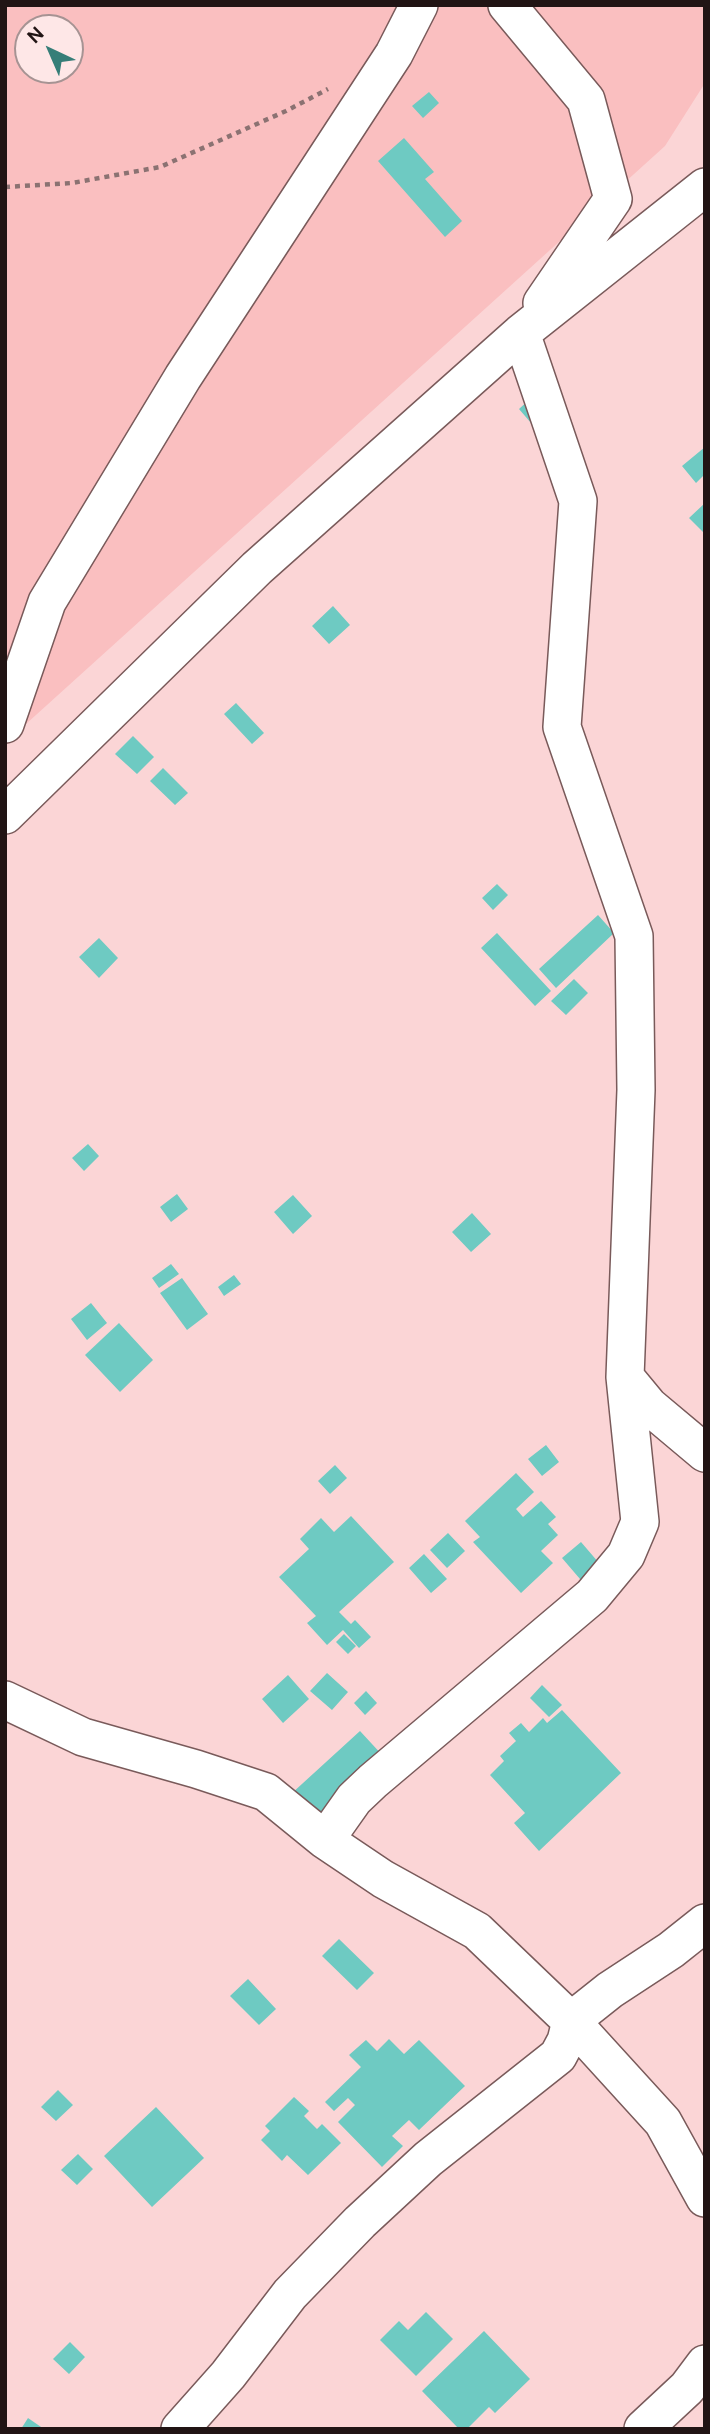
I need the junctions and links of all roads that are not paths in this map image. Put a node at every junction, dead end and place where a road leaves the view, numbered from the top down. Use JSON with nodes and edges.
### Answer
{"nodes":[{"id":1,"x":419,"y":5,"type":"edge"},
{"id":2,"x":507,"y":5,"type":"edge"},
{"id":3,"x":705,"y":187,"type":"edge"},
{"id":4,"x":521,"y":333,"type":"junction"},
{"id":5,"x":5,"y":724,"type":"edge"},
{"id":6,"x":5,"y":815,"type":"edge"},
{"id":7,"x":625,"y":1377,"type":"junction"},
{"id":8,"x":705,"y":1453,"type":"edge"},
{"id":9,"x":5,"y":1700,"type":"edge"},
{"id":10,"x":326,"y":1840,"type":"junction"},
{"id":11,"x":705,"y":1923,"type":"edge"},
{"id":12,"x":571,"y":2021,"type":"junction"},
{"id":13,"x":705,"y":2198,"type":"edge"},
{"id":14,"x":705,"y":2364,"type":"edge"},
{"id":15,"x":180,"y":2429,"type":"edge"},
{"id":16,"x":643,"y":2429,"type":"edge"}],
"edges":[{"from":1,"to":5,"type":"street"},
{"from":2,"to":4,"type":"street"},
{"from":3,"to":4,"type":"street"},
{"from":4,"to":6,"type":"street"},
{"from":4,"to":7,"type":"street"},
{"from":7,"to":8,"type":"street"},
{"from":7,"to":10,"type":"street"},
{"from":9,"to":10,"type":"street"},
{"from":10,"to":12,"type":"street"},
{"from":11,"to":12,"type":"street"},
{"from":12,"to":13,"type":"street"},
{"from":12,"to":15,"type":"street"},
{"from":14,"to":16,"type":"street"}]}
